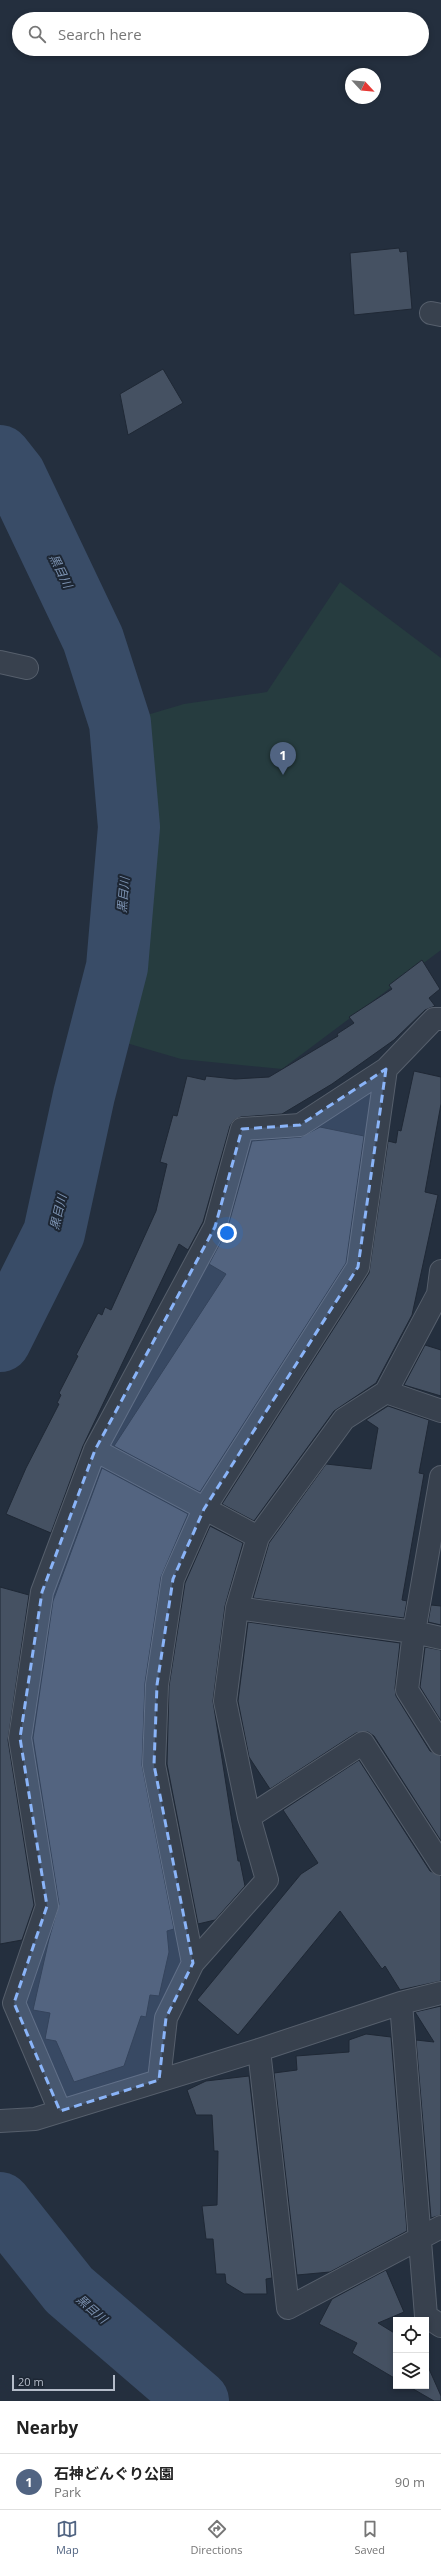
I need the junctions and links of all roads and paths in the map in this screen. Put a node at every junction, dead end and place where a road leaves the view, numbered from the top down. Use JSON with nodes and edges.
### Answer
{"nodes":[{"id":1,"x":0,"y":662,"type":"edge"},
{"id":2,"x":27,"y":668,"type":"dead end"},
{"id":3,"x":441,"y":1019,"type":"edge"},
{"id":4,"x":386,"y":1069,"type":"junction"},
{"id":5,"x":441,"y":1271,"type":"edge"},
{"id":6,"x":386,"y":1392,"type":"junction"},
{"id":7,"x":441,"y":1412,"type":"edge"},
{"id":8,"x":95,"y":1450,"type":"junction"},
{"id":9,"x":441,"y":1477,"type":"edge"},
{"id":10,"x":204,"y":1509,"type":"junction"},
{"id":11,"x":258,"y":1537,"type":"junction"},
{"id":12,"x":237,"y":1608,"type":"junction"},
{"id":13,"x":414,"y":1632,"type":"junction"},
{"id":14,"x":441,"y":1638,"type":"edge"},
{"id":15,"x":441,"y":1744,"type":"edge"},
{"id":16,"x":249,"y":1817,"type":"junction"},
{"id":17,"x":441,"y":1864,"type":"edge"},
{"id":18,"x":193,"y":1963,"type":"junction"},
{"id":19,"x":441,"y":1993,"type":"edge"},
{"id":20,"x":400,"y":2003,"type":"junction"},
{"id":21,"x":259,"y":2050,"type":"junction"},
{"id":22,"x":159,"y":2080,"type":"junction"},
{"id":23,"x":60,"y":2110,"type":"junction"},
{"id":24,"x":0,"y":2121,"type":"edge"},
{"id":25,"x":441,"y":2227,"type":"edge"},
{"id":26,"x":420,"y":2237,"type":"junction"},
{"id":27,"x":441,"y":2326,"type":"edge"}],
"edges":[{"from":1,"to":2,"type":"street"},
{"from":3,"to":4,"type":"street"},
{"from":4,"to":8,"type":"street"},
{"from":4,"to":10,"type":"street"},
{"from":5,"to":6,"type":"street"},
{"from":6,"to":7,"type":"street"},
{"from":6,"to":11,"type":"street"},
{"from":8,"to":10,"type":"street"},
{"from":8,"to":23,"type":"street"},
{"from":9,"to":13,"type":"street"},
{"from":10,"to":11,"type":"street"},
{"from":10,"to":18,"type":"street"},
{"from":11,"to":12,"type":"street"},
{"from":12,"to":13,"type":"street"},
{"from":12,"to":16,"type":"street"},
{"from":13,"to":14,"type":"street"},
{"from":13,"to":15,"type":"street"},
{"from":16,"to":17,"type":"street"},
{"from":16,"to":18,"type":"street"},
{"from":18,"to":22,"type":"street"},
{"from":19,"to":20,"type":"street"},
{"from":20,"to":21,"type":"street"},
{"from":20,"to":26,"type":"street"},
{"from":21,"to":22,"type":"street"},
{"from":21,"to":26,"type":"street"},
{"from":22,"to":23,"type":"street"},
{"from":23,"to":24,"type":"street"},
{"from":25,"to":26,"type":"street"},
{"from":26,"to":27,"type":"street"}]}
